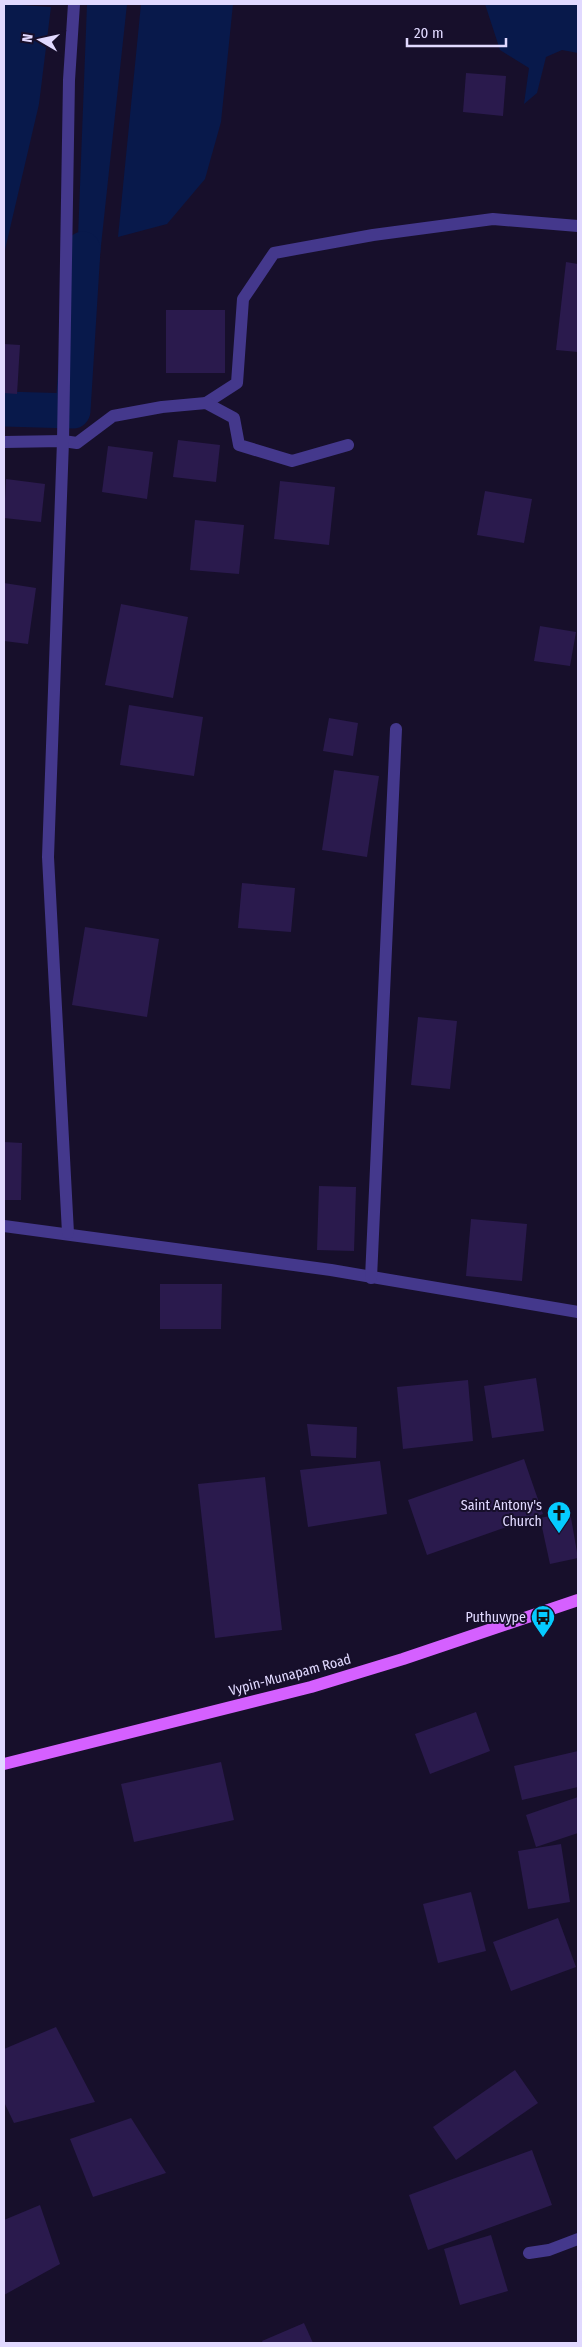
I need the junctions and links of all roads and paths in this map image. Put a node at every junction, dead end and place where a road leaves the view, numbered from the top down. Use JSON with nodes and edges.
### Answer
{"nodes":[{"id":1,"x":74,"y":4,"type":"edge"},
{"id":2,"x":578,"y":226,"type":"edge"},
{"id":3,"x":206,"y":403,"type":"junction"},
{"id":4,"x":63,"y":441,"type":"junction"},
{"id":5,"x":4,"y":442,"type":"edge"},
{"id":6,"x":348,"y":445,"type":"dead end"},
{"id":7,"x":396,"y":729,"type":"dead end"},
{"id":8,"x":4,"y":1226,"type":"edge"},
{"id":9,"x":68,"y":1233,"type":"junction"},
{"id":10,"x":372,"y":1278,"type":"junction"},
{"id":11,"x":578,"y":1312,"type":"edge"},
{"id":12,"x":578,"y":1600,"type":"edge"},
{"id":13,"x":4,"y":1764,"type":"edge"},
{"id":14,"x":578,"y":2239,"type":"edge"},
{"id":15,"x":529,"y":2253,"type":"dead end"}],
"edges":[{"from":1,"to":4,"type":"street"},
{"from":2,"to":3,"type":"street"},
{"from":3,"to":4,"type":"street"},
{"from":3,"to":6,"type":"street"},
{"from":4,"to":5,"type":"street"},
{"from":4,"to":9,"type":"street"},
{"from":7,"to":10,"type":"street"},
{"from":8,"to":9,"type":"street"},
{"from":9,"to":10,"type":"street"},
{"from":10,"to":11,"type":"street"},
{"from":12,"to":13,"type":"main road","name":"Vypin-Munapam Road"},
{"from":14,"to":15,"type":"street"}]}
